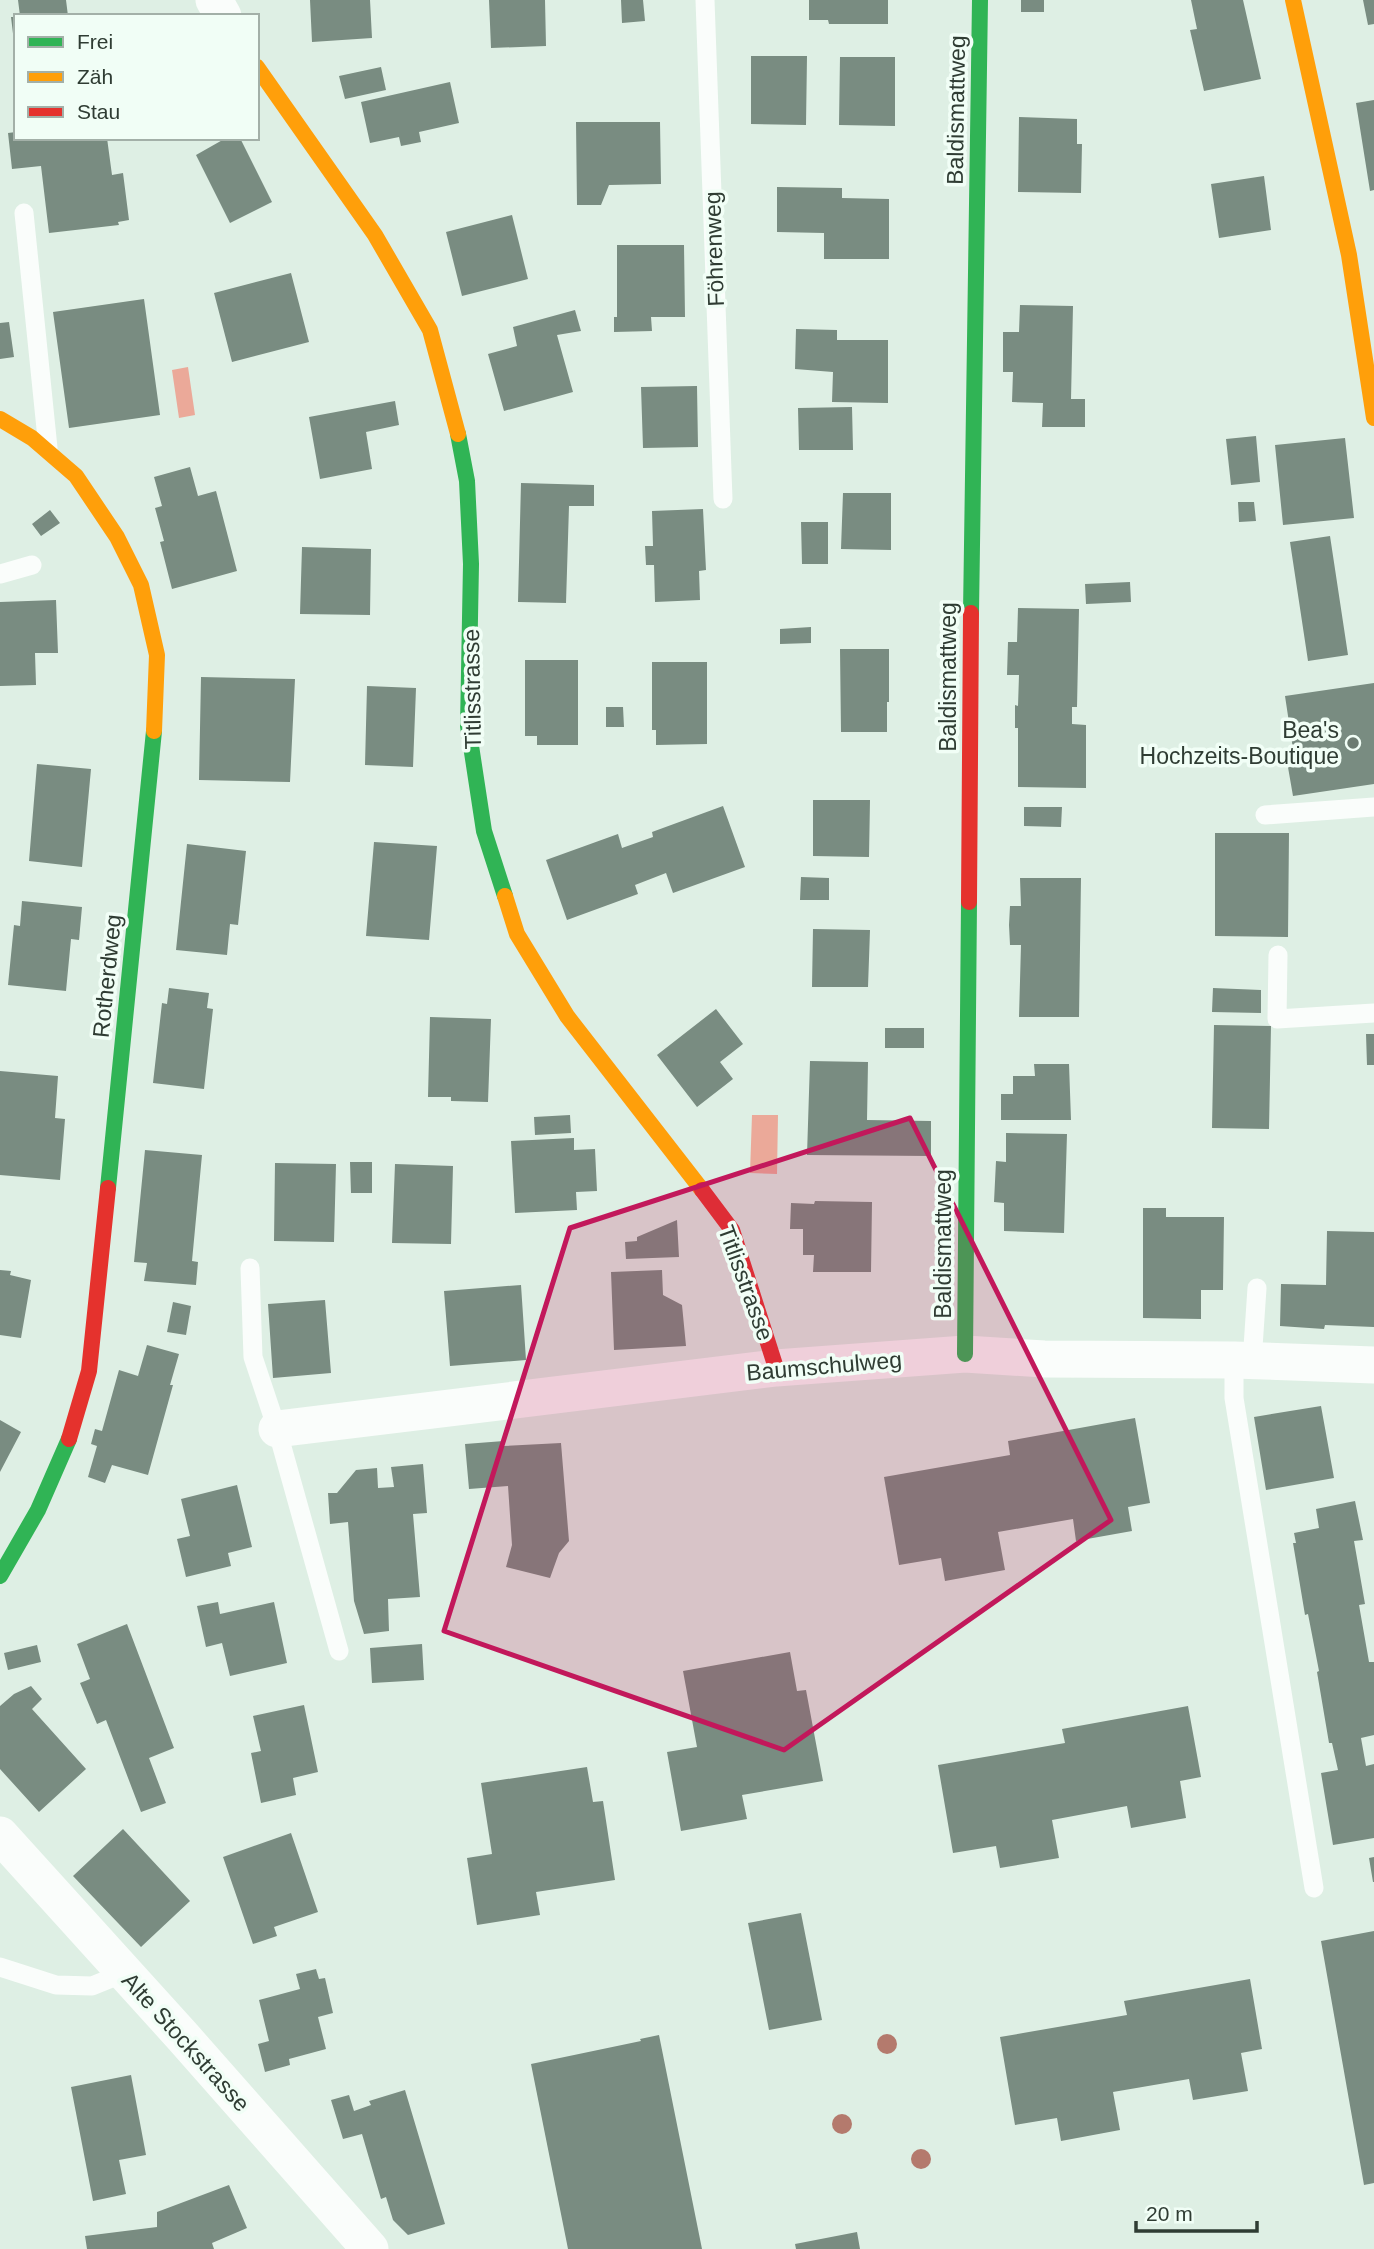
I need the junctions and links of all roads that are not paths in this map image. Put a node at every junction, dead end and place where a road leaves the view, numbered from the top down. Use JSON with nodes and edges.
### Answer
{"nodes":[{"id":1,"x":705,"y":0,"type":"edge"},
{"id":2,"x":980,"y":0,"type":"edge"},
{"id":3,"x":1293,"y":0,"type":"edge"},
{"id":4,"x":259,"y":70,"type":"edge"},
{"id":5,"x":24,"y":213,"type":"dead end"},
{"id":6,"x":1374,"y":418,"type":"edge"},
{"id":7,"x":0,"y":419,"type":"edge"},
{"id":8,"x":48,"y":453,"type":"junction"},
{"id":9,"x":723,"y":499,"type":"dead end"},
{"id":10,"x":32,"y":565,"type":"dead end"},
{"id":11,"x":0,"y":574,"type":"edge"},
{"id":12,"x":1374,"y":807,"type":"edge"},
{"id":13,"x":1265,"y":815,"type":"dead end"},
{"id":14,"x":1278,"y":955,"type":"dead end"},
{"id":15,"x":1374,"y":1013,"type":"edge"},
{"id":16,"x":250,"y":1268,"type":"dead end"},
{"id":17,"x":1257,"y":1288,"type":"dead end"},
{"id":18,"x":965,"y":1354,"type":"junction"},
{"id":19,"x":1243,"y":1361,"type":"junction"},
{"id":20,"x":1374,"y":1365,"type":"edge"},
{"id":21,"x":776,"y":1368,"type":"junction"},
{"id":22,"x":277,"y":1429,"type":"junction"},
{"id":23,"x":0,"y":1576,"type":"edge"},
{"id":24,"x":339,"y":1650,"type":"dead end"},
{"id":25,"x":0,"y":1835,"type":"edge"},
{"id":26,"x":1314,"y":1888,"type":"dead end"},
{"id":27,"x":0,"y":1966,"type":"edge"},
{"id":28,"x":124,"y":1973,"type":"junction"},
{"id":29,"x":370,"y":2249,"type":"edge"}],
"edges":[{"from":1,"to":9,"type":"lane","name":"Föhrenweg"},
{"from":2,"to":18,"type":"street","name":"Baldismattweg"},
{"from":3,"to":6,"type":"street"},
{"from":4,"to":21,"type":"street","name":"Titlisstrasse"},
{"from":5,"to":8,"type":"lane"},
{"from":7,"to":8,"type":"street","name":"Rotherdweg"},
{"from":8,"to":23,"type":"street","name":"Rotherdweg"},
{"from":10,"to":11,"type":"lane"},
{"from":12,"to":13,"type":"lane"},
{"from":14,"to":15,"type":"lane"},
{"from":16,"to":22,"type":"lane"},
{"from":17,"to":19,"type":"lane"},
{"from":18,"to":19,"type":"street","name":"Baumschulweg"},
{"from":18,"to":21,"type":"street","name":"Baumschulweg"},
{"from":19,"to":20,"type":"street","name":"Baumschulweg"},
{"from":19,"to":26,"type":"lane"},
{"from":21,"to":22,"type":"street","name":"Baumschulweg"},
{"from":22,"to":24,"type":"lane"},
{"from":25,"to":28,"type":"street","name":"Alte Stockstrasse"},
{"from":27,"to":28,"type":"lane"},
{"from":28,"to":29,"type":"street","name":"Alte Stockstrasse"}]}
